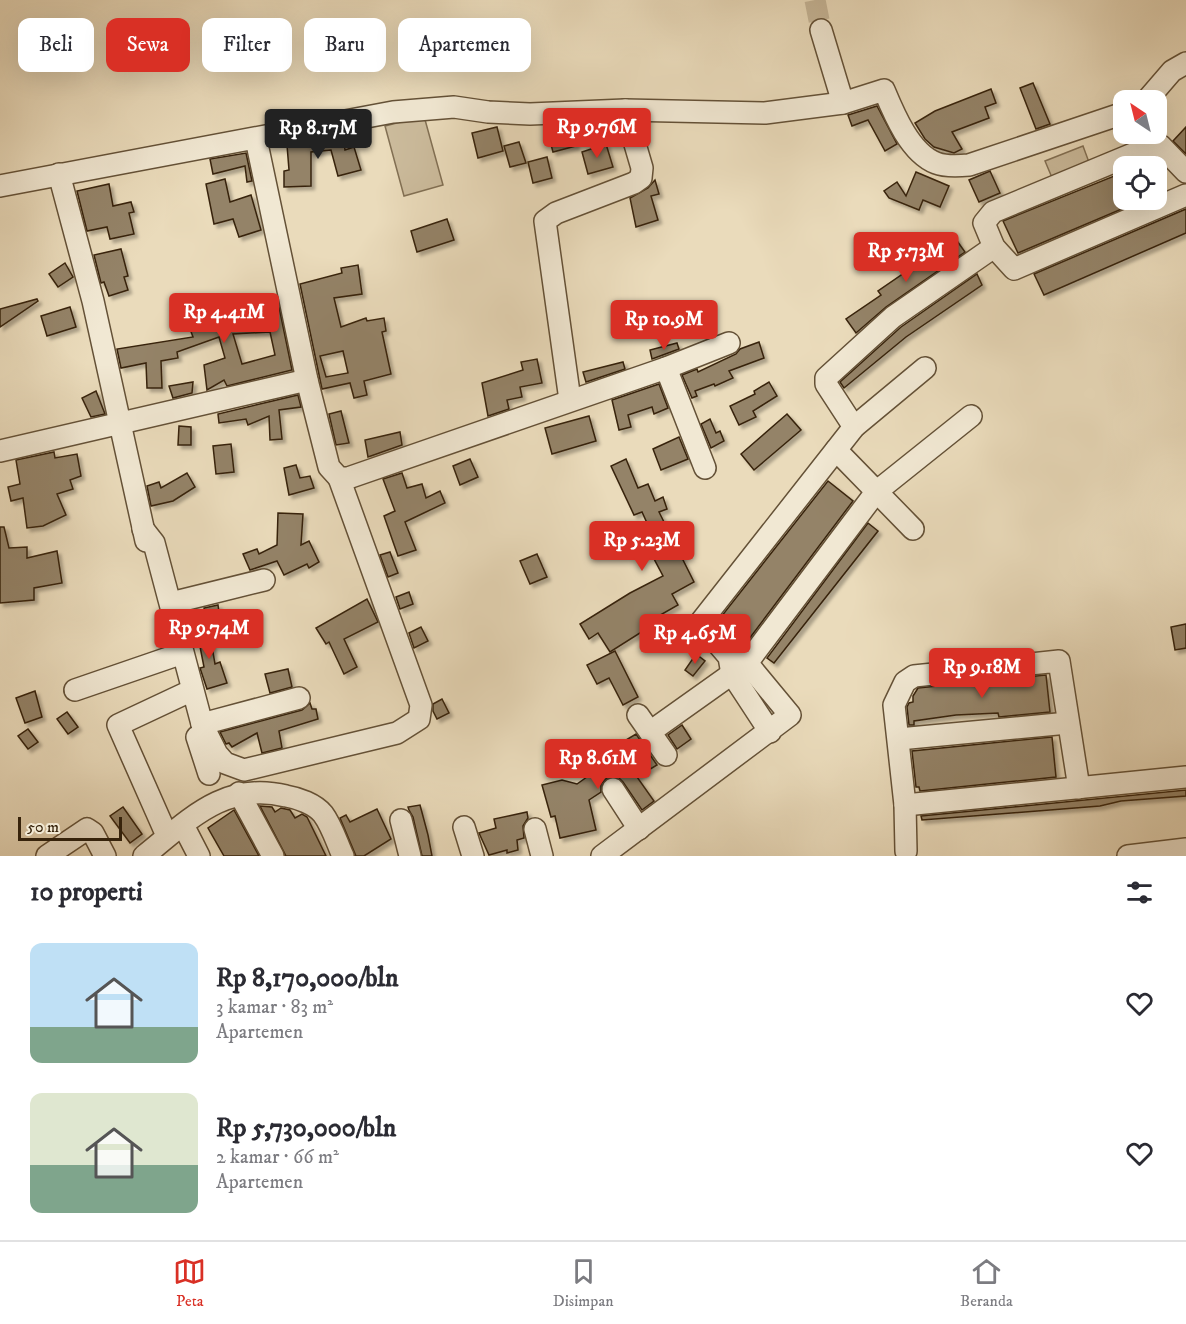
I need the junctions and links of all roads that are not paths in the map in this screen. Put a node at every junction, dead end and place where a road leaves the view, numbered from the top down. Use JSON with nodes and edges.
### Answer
{"nodes":[{"id":1,"x":821,"y":30,"type":"tunnel mouth"},
{"id":2,"x":1186,"y":63,"type":"edge"},
{"id":3,"x":1156,"y":90,"type":"edge"},
{"id":4,"x":843,"y":103,"type":"junction"},
{"id":5,"x":625,"y":110,"type":"junction"},
{"id":6,"x":1113,"y":117,"type":"edge"},
{"id":7,"x":256,"y":139,"type":"junction"},
{"id":8,"x":1186,"y":172,"type":"edge"},
{"id":9,"x":59,"y":174,"type":"junction"},
{"id":10,"x":0,"y":186,"type":"edge"},
{"id":11,"x":1186,"y":195,"type":"edge"},
{"id":12,"x":994,"y":247,"type":"junction"},
{"id":13,"x":729,"y":343,"type":"dead end"},
{"id":14,"x":666,"y":368,"type":"junction"},
{"id":15,"x":926,"y":368,"type":"dead end"},
{"id":16,"x":307,"y":380,"type":"junction"},
{"id":17,"x":570,"y":400,"type":"junction"},
{"id":18,"x":971,"y":416,"type":"dead end"},
{"id":19,"x":122,"y":425,"type":"junction"},
{"id":20,"x":854,"y":427,"type":"junction"},
{"id":21,"x":836,"y":450,"type":"junction"},
{"id":22,"x":0,"y":451,"type":"edge"},
{"id":23,"x":705,"y":468,"type":"dead end"},
{"id":24,"x":339,"y":478,"type":"junction"},
{"id":25,"x":876,"y":492,"type":"junction"},
{"id":26,"x":913,"y":529,"type":"dead end"},
{"id":27,"x":143,"y":530,"type":"junction"},
{"id":28,"x":264,"y":580,"type":"dead end"},
{"id":29,"x":171,"y":603,"type":"junction"},
{"id":30,"x":174,"y":656,"type":"junction"},
{"id":31,"x":736,"y":665,"type":"junction"},
{"id":32,"x":75,"y":690,"type":"dead end"},
{"id":33,"x":184,"y":694,"type":"junction"},
{"id":34,"x":298,"y":698,"type":"dead end"},
{"id":35,"x":1068,"y":723,"type":"junction"},
{"id":36,"x":202,"y":724,"type":"junction"},
{"id":37,"x":899,"y":739,"type":"junction"},
{"id":38,"x":666,"y":755,"type":"dead end"},
{"id":39,"x":209,"y":774,"type":"dead end"},
{"id":40,"x":1186,"y":777,"type":"edge"},
{"id":41,"x":1079,"y":788,"type":"junction"},
{"id":42,"x":613,"y":789,"type":"dead end"},
{"id":43,"x":239,"y":793,"type":"junction"},
{"id":44,"x":905,"y":805,"type":"junction"},
{"id":45,"x":401,"y":820,"type":"dead end"},
{"id":46,"x":174,"y":827,"type":"junction"},
{"id":47,"x":464,"y":827,"type":"dead end"},
{"id":48,"x":535,"y":829,"type":"dead end"},
{"id":49,"x":639,"y":829,"type":"junction"},
{"id":50,"x":1186,"y":849,"type":"edge"},
{"id":51,"x":905,"y":854,"type":"edge"},
{"id":52,"x":47,"y":856,"type":"edge"},
{"id":53,"x":105,"y":856,"type":"edge"},
{"id":54,"x":144,"y":856,"type":"edge"},
{"id":55,"x":199,"y":856,"type":"edge"},
{"id":56,"x":273,"y":856,"type":"edge"},
{"id":57,"x":343,"y":856,"type":"edge"},
{"id":58,"x":409,"y":856,"type":"edge"},
{"id":59,"x":473,"y":856,"type":"edge"},
{"id":60,"x":542,"y":856,"type":"edge"},
{"id":61,"x":602,"y":856,"type":"edge"},
{"id":62,"x":1128,"y":856,"type":"edge"}],
"edges":[{"from":1,"to":4,"type":"street"},
{"from":2,"to":3,"type":"street"},
{"from":4,"to":5,"type":"street"},
{"from":4,"to":6,"type":"street"},
{"from":5,"to":7,"type":"street"},
{"from":5,"to":17,"type":"street"},
{"from":7,"to":9,"type":"street"},
{"from":7,"to":16,"type":"street"},
{"from":8,"to":12,"type":"street"},
{"from":9,"to":10,"type":"street"},
{"from":9,"to":19,"type":"street"},
{"from":11,"to":12,"type":"street"},
{"from":12,"to":20,"type":"street"},
{"from":13,"to":14,"type":"street"},
{"from":14,"to":17,"type":"street"},
{"from":14,"to":23,"type":"street"},
{"from":15,"to":20,"type":"street"},
{"from":16,"to":19,"type":"street"},
{"from":16,"to":24,"type":"street"},
{"from":17,"to":24,"type":"street"},
{"from":18,"to":25,"type":"street"},
{"from":19,"to":22,"type":"street"},
{"from":19,"to":27,"type":"street"},
{"from":20,"to":21,"type":"street"},
{"from":21,"to":25,"type":"street"},
{"from":21,"to":31,"type":"street"},
{"from":24,"to":36,"type":"street"},
{"from":25,"to":26,"type":"street"},
{"from":25,"to":31,"type":"street"},
{"from":27,"to":29,"type":"street"},
{"from":27,"to":30,"type":"street"},
{"from":28,"to":29,"type":"street"},
{"from":29,"to":36,"type":"street"},
{"from":30,"to":32,"type":"street"},
{"from":30,"to":33,"type":"street"},
{"from":31,"to":38,"type":"street"},
{"from":31,"to":49,"type":"street"},
{"from":33,"to":39,"type":"street"},
{"from":33,"to":46,"type":"street"},
{"from":34,"to":36,"type":"street"},
{"from":35,"to":37,"type":"street"},
{"from":35,"to":37,"type":"street"},
{"from":35,"to":41,"type":"street"},
{"from":37,"to":44,"type":"street"},
{"from":40,"to":41,"type":"street"},
{"from":41,"to":44,"type":"street"},
{"from":42,"to":49,"type":"street"},
{"from":43,"to":46,"type":"street"},
{"from":43,"to":56,"type":"street"},
{"from":43,"to":57,"type":"street"},
{"from":44,"to":51,"type":"street"},
{"from":45,"to":58,"type":"street"},
{"from":46,"to":54,"type":"street"},
{"from":46,"to":55,"type":"street"},
{"from":47,"to":59,"type":"street"},
{"from":48,"to":60,"type":"street"},
{"from":49,"to":61,"type":"street"},
{"from":50,"to":62,"type":"street"},
{"from":52,"to":53,"type":"street"}]}
